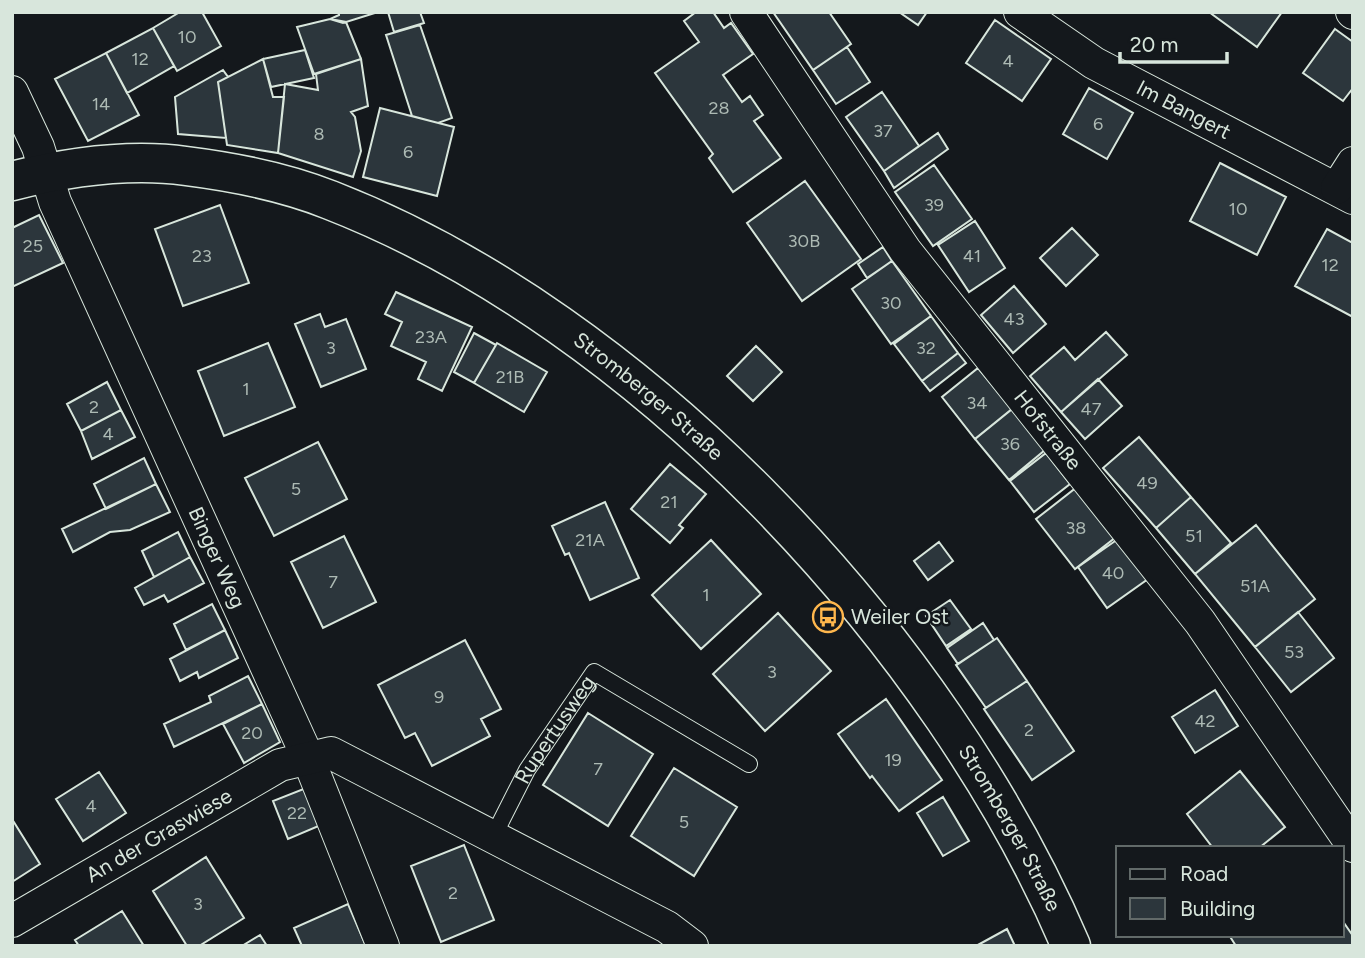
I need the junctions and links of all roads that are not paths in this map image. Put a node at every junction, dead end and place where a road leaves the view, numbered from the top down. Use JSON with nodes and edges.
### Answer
{"nodes":[{"id":1,"x":746,"y":12,"type":"edge"},
{"id":2,"x":1020,"y":12,"type":"edge"},
{"id":3,"x":12,"y":92,"type":"edge"},
{"id":4,"x":29,"y":177,"type":"edge"},
{"id":5,"x":1347,"y":183,"type":"edge"},
{"id":6,"x":308,"y":758,"type":"junction"},
{"id":7,"x":749,"y":764,"type":"dead end"},
{"id":8,"x":493,"y":837,"type":"junction"},
{"id":9,"x":1353,"y":846,"type":"edge"},
{"id":10,"x":12,"y":921,"type":"edge"},
{"id":11,"x":383,"y":946,"type":"edge"},
{"id":12,"x":692,"y":946,"type":"edge"},
{"id":13,"x":1071,"y":946,"type":"edge"}],
"edges":[{"from":1,"to":9,"type":"street","name":"Hofstraße"},
{"from":2,"to":5,"type":"street","name":"Im Bangert"},
{"from":3,"to":4,"type":"street","name":"Binger Weg"},
{"from":4,"to":6,"type":"street","name":"Binger Weg"},
{"from":4,"to":13,"type":"main road","name":"Stromberger Straße"},
{"from":6,"to":8,"type":"street"},
{"from":6,"to":10,"type":"street","name":"An der Graswiese"},
{"from":6,"to":11,"type":"street","name":"Binger Weg"},
{"from":7,"to":8,"type":"lane","name":"Rupertusweg"},
{"from":8,"to":12,"type":"street"}]}
